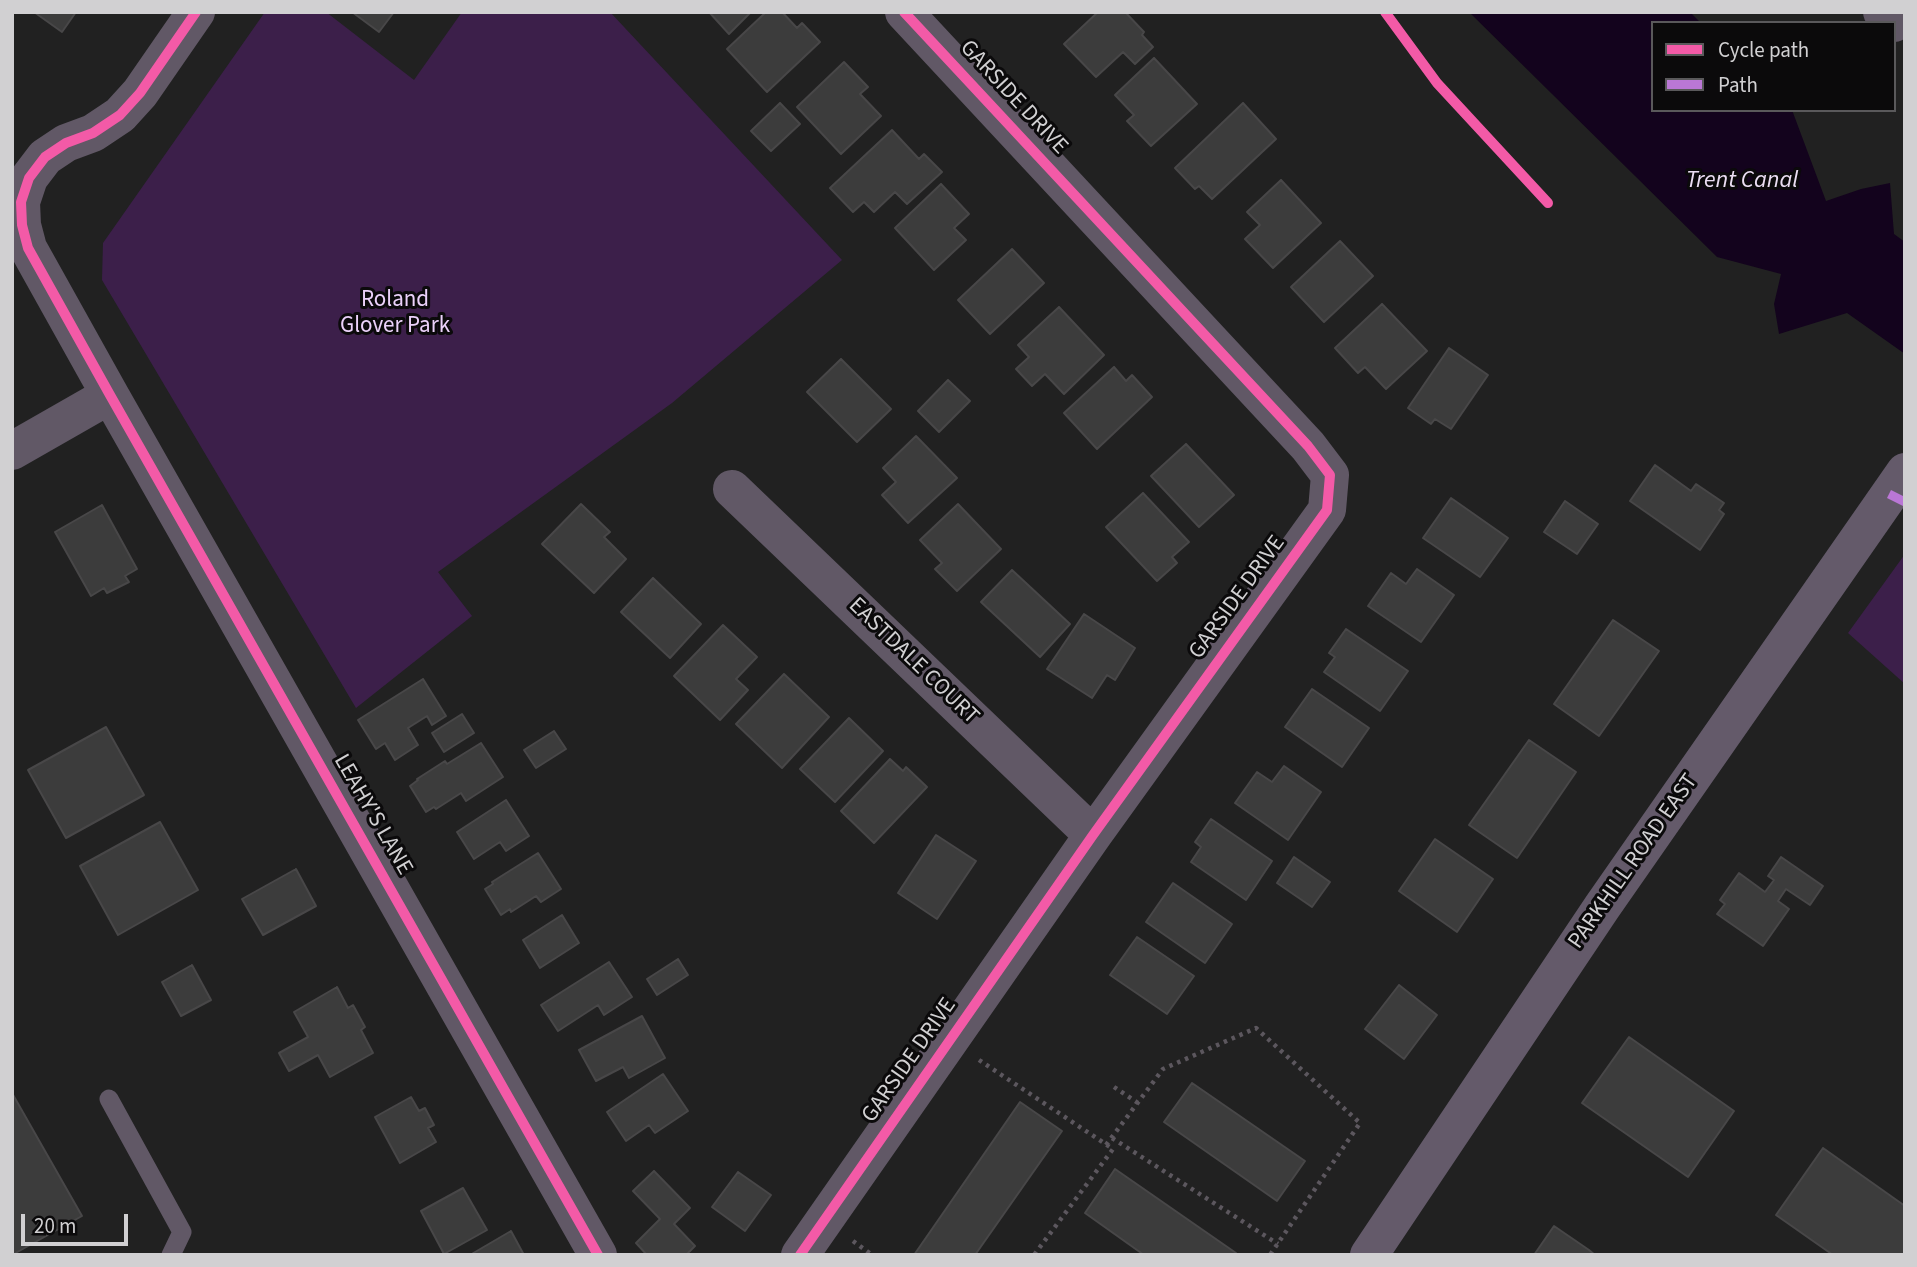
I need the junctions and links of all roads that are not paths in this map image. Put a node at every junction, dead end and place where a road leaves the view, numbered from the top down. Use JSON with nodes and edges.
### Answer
{"nodes":[{"id":1,"x":196,"y":12,"type":"edge"},
{"id":2,"x":904,"y":12,"type":"edge"},
{"id":3,"x":110,"y":395,"type":"junction"},
{"id":4,"x":12,"y":451,"type":"edge"},
{"id":5,"x":1905,"y":472,"type":"edge"},
{"id":6,"x":732,"y":489,"type":"dead end"},
{"id":7,"x":1093,"y":835,"type":"junction"},
{"id":8,"x":109,"y":1099,"type":"dead end"},
{"id":9,"x":171,"y":1255,"type":"edge"},
{"id":10,"x":598,"y":1255,"type":"edge"},
{"id":11,"x":800,"y":1255,"type":"edge"},
{"id":12,"x":1368,"y":1255,"type":"edge"}],
"edges":[{"from":1,"to":3,"type":"street","name":"LEAHY'S LANE"},
{"from":2,"to":7,"type":"street","name":"GARSIDE DRIVE"},
{"from":3,"to":4,"type":"street"},
{"from":3,"to":10,"type":"street","name":"LEAHY'S LANE"},
{"from":5,"to":12,"type":"main road","name":"PARKHILL ROAD EAST"},
{"from":6,"to":7,"type":"street","name":"EASTDALE COURT"},
{"from":7,"to":11,"type":"street","name":"GARSIDE DRIVE"},
{"from":8,"to":9,"type":"lane"}]}
